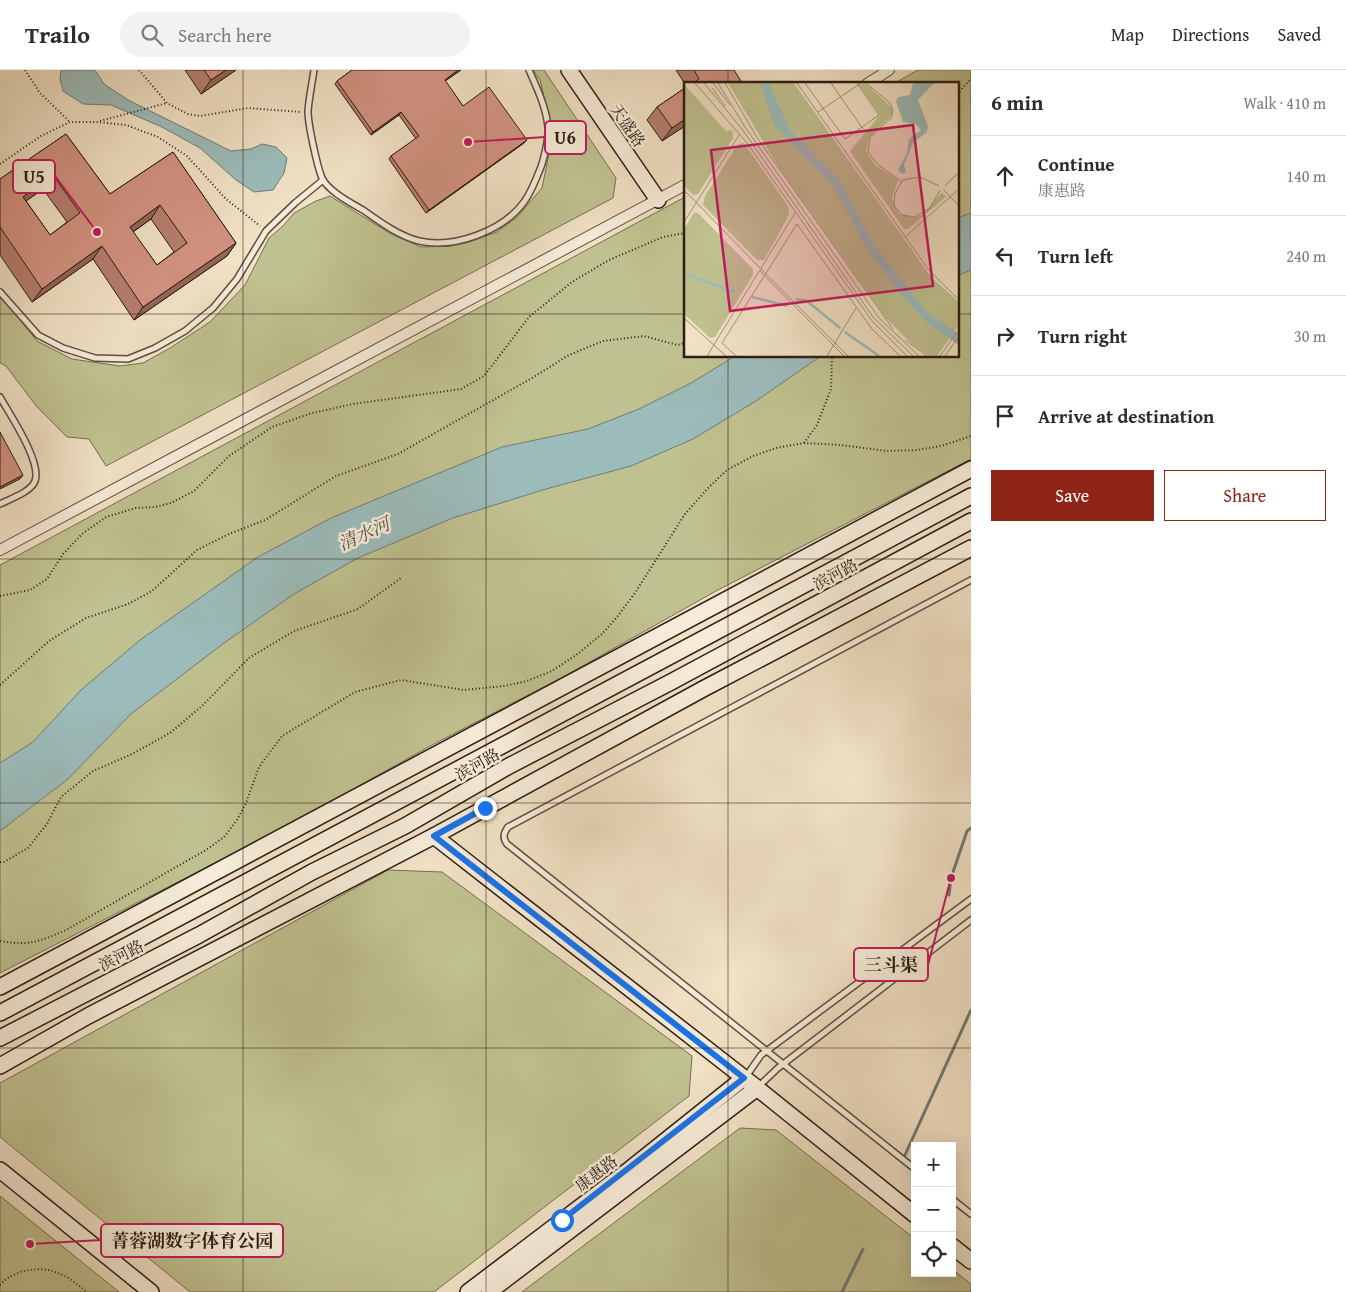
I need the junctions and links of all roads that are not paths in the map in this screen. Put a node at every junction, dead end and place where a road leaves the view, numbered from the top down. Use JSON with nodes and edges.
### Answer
{"nodes":[{"id":1,"x":314,"y":70,"type":"edge"},
{"id":2,"x":529,"y":70,"type":"edge"},
{"id":3,"x":569,"y":70,"type":"edge"},
{"id":4,"x":889,"y":70,"type":"edge"},
{"id":5,"x":870,"y":82,"type":"edge"},
{"id":6,"x":323,"y":180,"type":"junction"},
{"id":7,"x":684,"y":186,"type":"edge"},
{"id":8,"x":658,"y":200,"type":"junction"},
{"id":9,"x":0,"y":292,"type":"edge"},
{"id":10,"x":0,"y":397,"type":"edge"},
{"id":11,"x":971,"y":469,"type":"edge"},
{"id":12,"x":971,"y":496,"type":"edge"},
{"id":13,"x":0,"y":504,"type":"edge"},
{"id":14,"x":971,"y":521,"type":"edge"},
{"id":15,"x":971,"y":548,"type":"edge"},
{"id":16,"x":0,"y":550,"type":"edge"},
{"id":17,"x":971,"y":580,"type":"edge"},
{"id":18,"x":434,"y":836,"type":"junction"},
{"id":19,"x":971,"y":899,"type":"edge"},
{"id":20,"x":971,"y":920,"type":"edge"},
{"id":21,"x":0,"y":987,"type":"edge"},
{"id":22,"x":0,"y":1013,"type":"edge"},
{"id":23,"x":0,"y":1038,"type":"edge"},
{"id":24,"x":768,"y":1051,"type":"junction"},
{"id":25,"x":784,"y":1064,"type":"junction"},
{"id":26,"x":0,"y":1066,"type":"edge"},
{"id":27,"x":744,"y":1078,"type":"junction"},
{"id":28,"x":757,"y":1088,"type":"junction"},
{"id":29,"x":911,"y":1166,"type":"edge"},
{"id":30,"x":0,"y":1170,"type":"edge"},
{"id":31,"x":956,"y":1202,"type":"edge"},
{"id":32,"x":911,"y":1212,"type":"edge"},
{"id":33,"x":971,"y":1214,"type":"edge"},
{"id":34,"x":956,"y":1249,"type":"edge"},
{"id":35,"x":971,"y":1261,"type":"edge"},
{"id":36,"x":151,"y":1292,"type":"edge"},
{"id":37,"x":468,"y":1292,"type":"edge"},
{"id":38,"x":489,"y":1292,"type":"edge"}],
"edges":[{"from":1,"to":6,"type":"lane"},
{"from":2,"to":6,"type":"lane"},
{"from":3,"to":8,"type":"street","name":"天盛路"},
{"from":4,"to":5,"type":"street"},
{"from":6,"to":9,"type":"lane"},
{"from":7,"to":8,"type":"street"},
{"from":8,"to":16,"type":"street"},
{"from":10,"to":13,"type":"lane"},
{"from":11,"to":21,"type":"street"},
{"from":12,"to":22,"type":"street","name":"滨河路"},
{"from":14,"to":23,"type":"street","name":"滨河路"},
{"from":15,"to":18,"type":"street"},
{"from":17,"to":24,"type":"lane"},
{"from":18,"to":26,"type":"street"},
{"from":18,"to":27,"type":"street"},
{"from":19,"to":24,"type":"lane"},
{"from":20,"to":25,"type":"lane"},
{"from":24,"to":25,"type":"lane"},
{"from":24,"to":27,"type":"lane"},
{"from":25,"to":28,"type":"lane"},
{"from":25,"to":29,"type":"lane"},
{"from":27,"to":28,"type":"street"},
{"from":27,"to":37,"type":"street","name":"康惠路"},
{"from":28,"to":32,"type":"street"},
{"from":28,"to":38,"type":"street","name":"康惠路"},
{"from":30,"to":36,"type":"street"},
{"from":31,"to":33,"type":"lane"},
{"from":34,"to":35,"type":"street"}]}
